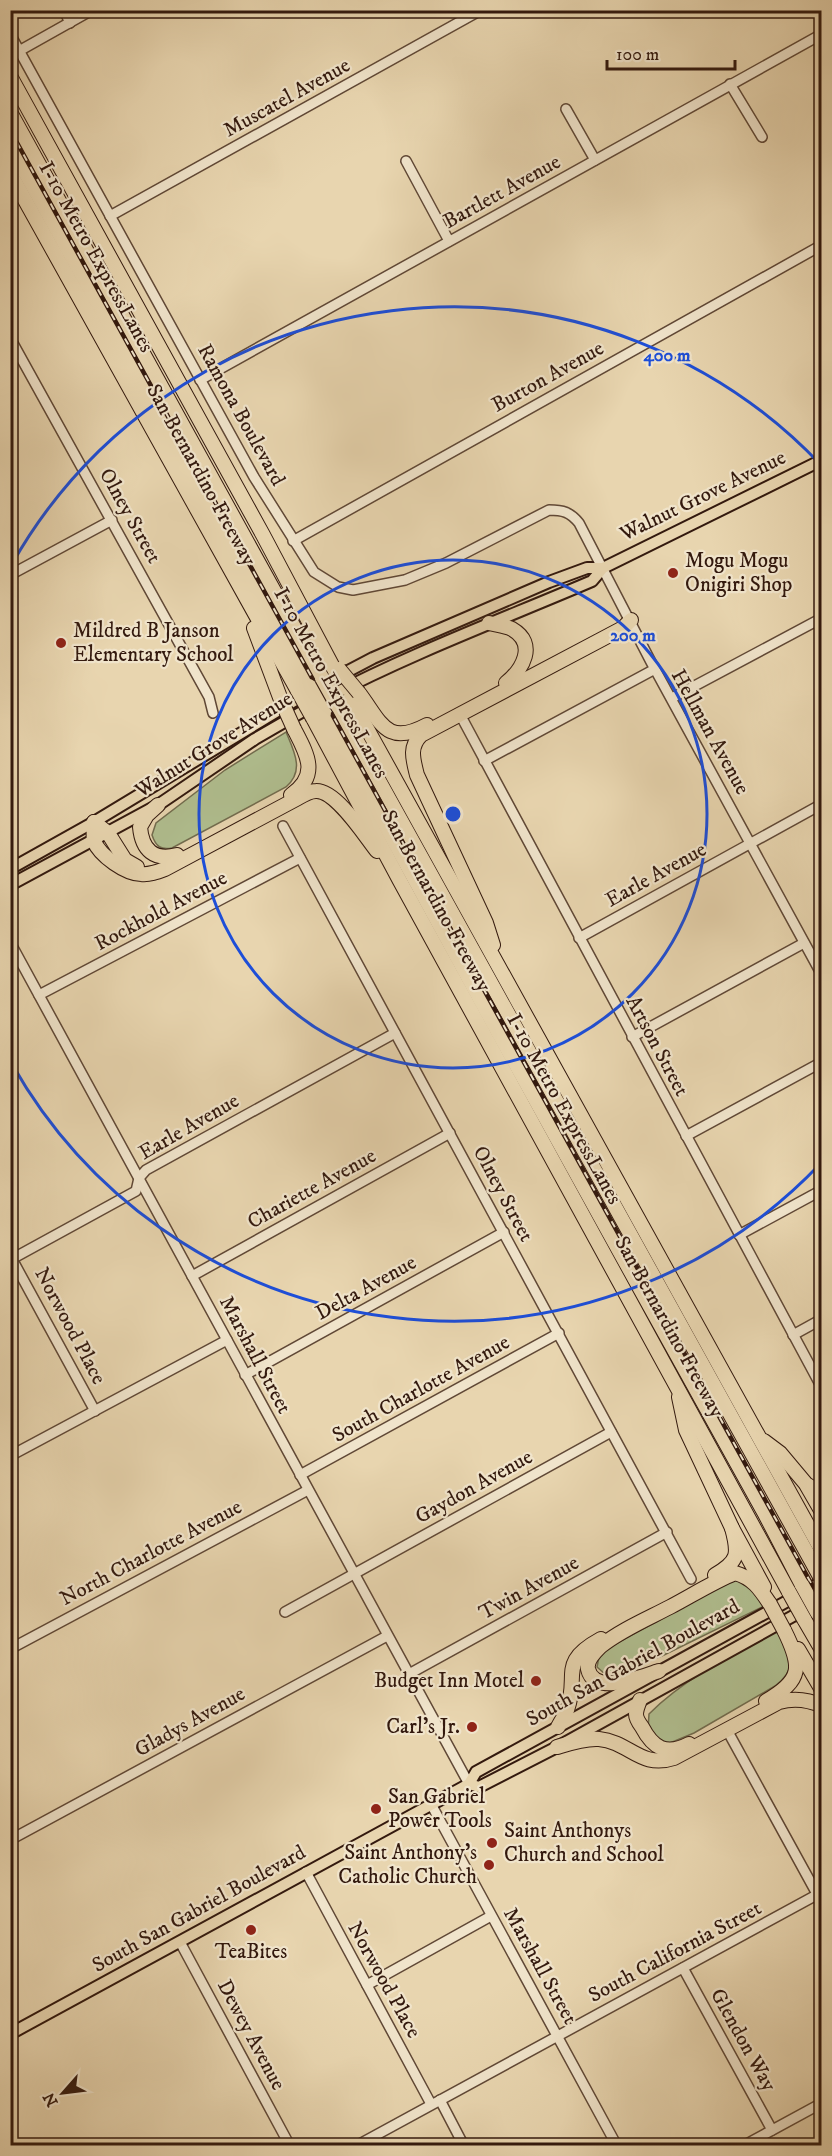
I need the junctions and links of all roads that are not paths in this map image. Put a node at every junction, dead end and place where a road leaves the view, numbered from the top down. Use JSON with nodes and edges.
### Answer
{"nodes":[{"id":1,"x":64,"y":10,"type":"edge"},
{"id":2,"x":92,"y":10,"type":"edge"},
{"id":3,"x":481,"y":10,"type":"edge"},
{"id":4,"x":70,"y":22,"type":"junction"},
{"id":5,"x":10,"y":34,"type":"edge"},
{"id":6,"x":822,"y":34,"type":"edge"},
{"id":7,"x":19,"y":51,"type":"junction"},
{"id":8,"x":10,"y":76,"type":"edge"},
{"id":9,"x":730,"y":84,"type":"junction"},
{"id":10,"x":566,"y":109,"type":"dead end"},
{"id":11,"x":10,"y":112,"type":"edge"},
{"id":12,"x":762,"y":137,"type":"dead end"},
{"id":13,"x":10,"y":145,"type":"edge"},
{"id":14,"x":406,"y":160,"type":"dead end"},
{"id":15,"x":595,"y":160,"type":"junction"},
{"id":16,"x":10,"y":173,"type":"edge"},
{"id":17,"x":110,"y":216,"type":"junction"},
{"id":18,"x":449,"y":242,"type":"junction"},
{"id":19,"x":822,"y":245,"type":"edge"},
{"id":20,"x":10,"y":338,"type":"edge"},
{"id":21,"x":200,"y":380,"type":"junction"},
{"id":22,"x":822,"y":460,"type":"edge"},
{"id":23,"x":564,"y":511,"type":"joint"},
{"id":24,"x":112,"y":520,"type":"junction"},
{"id":25,"x":293,"y":541,"type":"junction"},
{"id":26,"x":11,"y":562,"type":"edge"},
{"id":27,"x":603,"y":568,"type":"junction"},
{"id":28,"x":13,"y":573,"type":"edge"},
{"id":29,"x":239,"y":586,"type":"junction"},
{"id":30,"x":822,"y":618,"type":"edge"},
{"id":31,"x":631,"y":620,"type":"junction"},
{"id":32,"x":489,"y":623,"type":"junction"},
{"id":33,"x":656,"y":669,"type":"junction"},
{"id":34,"x":506,"y":683,"type":"junction"},
{"id":35,"x":303,"y":688,"type":"junction"},
{"id":36,"x":355,"y":696,"type":"junction"},
{"id":37,"x":672,"y":698,"type":"junction"},
{"id":38,"x":213,"y":713,"type":"dead end"},
{"id":39,"x":318,"y":715,"type":"junction"},
{"id":40,"x":463,"y":720,"type":"dead end"},
{"id":41,"x":484,"y":761,"type":"junction"},
{"id":42,"x":822,"y":804,"type":"edge"},
{"id":43,"x":158,"y":805,"type":"junction"},
{"id":44,"x":94,"y":822,"type":"junction"},
{"id":45,"x":283,"y":826,"type":"dead end"},
{"id":46,"x":108,"y":833,"type":"junction"},
{"id":47,"x":94,"y":841,"type":"junction"},
{"id":48,"x":750,"y":843,"type":"junction"},
{"id":49,"x":177,"y":855,"type":"junction"},
{"id":50,"x":300,"y":858,"type":"junction"},
{"id":51,"x":10,"y":869,"type":"edge"},
{"id":52,"x":400,"y":881,"type":"junction"},
{"id":53,"x":10,"y":885,"type":"edge"},
{"id":54,"x":579,"y":938,"type":"junction"},
{"id":55,"x":10,"y":942,"type":"edge"},
{"id":56,"x":804,"y":943,"type":"junction"},
{"id":57,"x":820,"y":969,"type":"edge"},
{"id":58,"x":504,"y":979,"type":"junction"},
{"id":59,"x":39,"y":995,"type":"junction"},
{"id":60,"x":395,"y":1033,"type":"junction"},
{"id":61,"x":632,"y":1037,"type":"junction"},
{"id":62,"x":822,"y":1062,"type":"edge"},
{"id":63,"x":450,"y":1133,"type":"junction"},
{"id":64,"x":686,"y":1136,"type":"junction"},
{"id":65,"x":139,"y":1178,"type":"junction"},
{"id":66,"x":822,"y":1190,"type":"edge"},
{"id":67,"x":504,"y":1232,"type":"junction"},
{"id":68,"x":739,"y":1235,"type":"junction"},
{"id":69,"x":11,"y":1260,"type":"edge"},
{"id":70,"x":192,"y":1276,"type":"junction"},
{"id":71,"x":822,"y":1319,"type":"edge"},
{"id":72,"x":559,"y":1334,"type":"junction"},
{"id":73,"x":793,"y":1335,"type":"junction"},
{"id":74,"x":227,"y":1340,"type":"junction"},
{"id":75,"x":245,"y":1375,"type":"junction"},
{"id":76,"x":676,"y":1383,"type":"junction"},
{"id":77,"x":822,"y":1388,"type":"edge"},
{"id":78,"x":95,"y":1411,"type":"junction"},
{"id":79,"x":611,"y":1432,"type":"junction"},
{"id":80,"x":760,"y":1438,"type":"junction"},
{"id":81,"x":10,"y":1456,"type":"edge"},
{"id":82,"x":300,"y":1475,"type":"junction"},
{"id":83,"x":806,"y":1484,"type":"junction"},
{"id":84,"x":308,"y":1490,"type":"junction"},
{"id":85,"x":822,"y":1494,"type":"edge"},
{"id":86,"x":822,"y":1512,"type":"edge"},
{"id":87,"x":732,"y":1528,"type":"junction"},
{"id":88,"x":667,"y":1532,"type":"junction"},
{"id":89,"x":822,"y":1551,"type":"edge"},
{"id":90,"x":354,"y":1575,"type":"junction"},
{"id":91,"x":691,"y":1579,"type":"dead end"},
{"id":92,"x":821,"y":1579,"type":"edge"},
{"id":93,"x":770,"y":1604,"type":"junction"},
{"id":94,"x":820,"y":1611,"type":"edge"},
{"id":95,"x":285,"y":1612,"type":"dead end"},
{"id":96,"x":784,"y":1630,"type":"junction"},
{"id":97,"x":387,"y":1636,"type":"junction"},
{"id":98,"x":10,"y":1649,"type":"edge"},
{"id":99,"x":822,"y":1650,"type":"edge"},
{"id":100,"x":659,"y":1671,"type":"junction"},
{"id":101,"x":409,"y":1674,"type":"junction"},
{"id":102,"x":822,"y":1690,"type":"edge"},
{"id":103,"x":640,"y":1700,"type":"junction"},
{"id":104,"x":822,"y":1706,"type":"edge"},
{"id":105,"x":558,"y":1727,"type":"junction"},
{"id":106,"x":727,"y":1730,"type":"junction"},
{"id":107,"x":557,"y":1747,"type":"junction"},
{"id":108,"x":469,"y":1784,"type":"junction"},
{"id":109,"x":431,"y":1804,"type":"junction"},
{"id":110,"x":10,"y":1840,"type":"edge"},
{"id":111,"x":306,"y":1872,"type":"junction"},
{"id":112,"x":820,"y":1897,"type":"edge"},
{"id":113,"x":491,"y":1916,"type":"junction"},
{"id":114,"x":180,"y":1942,"type":"junction"},
{"id":115,"x":683,"y":1968,"type":"junction"},
{"id":116,"x":367,"y":1985,"type":"junction"},
{"id":117,"x":10,"y":2034,"type":"edge"},
{"id":118,"x":558,"y":2036,"type":"junction"},
{"id":119,"x":436,"y":2102,"type":"junction"},
{"id":120,"x":822,"y":2103,"type":"edge"},
{"id":121,"x":772,"y":2130,"type":"junction"},
{"id":122,"x":290,"y":2145,"type":"edge"},
{"id":123,"x":356,"y":2145,"type":"edge"},
{"id":124,"x":464,"y":2145,"type":"edge"},
{"id":125,"x":616,"y":2145,"type":"edge"},
{"id":126,"x":743,"y":2145,"type":"edge"}],
"edges":[{"from":1,"to":4,"type":"street"},
{"from":2,"to":4,"type":"street"},
{"from":3,"to":17,"type":"street","name":"Muscatel Avenue"},
{"from":4,"to":7,"type":"street"},
{"from":5,"to":7,"type":"street","name":"Ramona Boulevard"},
{"from":6,"to":9,"type":"street","name":"Bartlett Avenue"},
{"from":7,"to":17,"type":"street","name":"Ramona Boulevard"},
{"from":8,"to":36,"type":"highway","name":"San Bernardino Freeway","bridge":true},
{"from":9,"to":12,"type":"street"},
{"from":9,"to":15,"type":"street","name":"Bartlett Avenue"},
{"from":10,"to":15,"type":"street"},
{"from":11,"to":92,"type":"highway","name":"I-10 Metro ExpressLanes","bridge":true},
{"from":13,"to":35,"type":"highway","name":"I-10 Metro ExpressLanes"},
{"from":14,"to":18,"type":"street"},
{"from":15,"to":18,"type":"street","name":"Bartlett Avenue"},
{"from":16,"to":29,"type":"highway","name":"San Bernardino Freeway"},
{"from":17,"to":21,"type":"street","name":"Ramona Boulevard"},
{"from":18,"to":21,"type":"street","name":"Bartlett Avenue"},
{"from":19,"to":25,"type":"street","name":"Burton Avenue"},
{"from":20,"to":24,"type":"street","name":"Olney Street"},
{"from":21,"to":25,"type":"street","name":"Ramona Boulevard"},
{"from":22,"to":27,"type":"main road","name":"Walnut Grove Avenue"},
{"from":23,"to":25,"type":"street","name":"Ramona Boulevard"},
{"from":23,"to":27,"type":"street","name":"Hellman Avenue"},
{"from":24,"to":28,"type":"street"},
{"from":24,"to":38,"type":"street","name":"Olney Street"},
{"from":26,"to":28,"type":"street"},
{"from":27,"to":31,"type":"street","name":"Hellman Avenue"},
{"from":27,"to":32,"type":"main road","name":"Walnut Grove Avenue"},
{"from":27,"to":44,"type":"main road","name":"Walnut Grove Avenue"},
{"from":29,"to":35,"type":"highway","name":"San Bernardino Freeway"},
{"from":29,"to":49,"type":"highway","bridge":true},
{"from":30,"to":37,"type":"street"},
{"from":31,"to":33,"type":"street","name":"Hellman Avenue"},
{"from":31,"to":34,"type":"highway"},
{"from":31,"to":58,"type":"highway"},
{"from":32,"to":34,"type":"highway"},
{"from":32,"to":43,"type":"main road","name":"Walnut Grove Avenue"},
{"from":33,"to":37,"type":"street","name":"Hellman Avenue"},
{"from":33,"to":41,"type":"street"},
{"from":34,"to":36,"type":"highway"},
{"from":35,"to":39,"type":"highway","name":"I-10 Metro ExpressLanes","bridge":true},
{"from":36,"to":58,"type":"highway","name":"San Bernardino Freeway"},
{"from":37,"to":48,"type":"street","name":"Hellman Avenue"},
{"from":39,"to":52,"type":"highway","name":"San Bernardino Freeway"},
{"from":39,"to":94,"type":"highway","name":"I-10 Metro ExpressLanes","bridge":true},
{"from":40,"to":41,"type":"street","name":"Artson Street"},
{"from":41,"to":54,"type":"street","name":"Artson Street"},
{"from":42,"to":48,"type":"street","name":"Earle Avenue"},
{"from":43,"to":46,"type":"main road","name":"Walnut Grove Avenue"},
{"from":43,"to":49,"type":"highway"},
{"from":44,"to":46,"type":"highway"},
{"from":44,"to":47,"type":"highway"},
{"from":44,"to":51,"type":"main road","name":"Walnut Grove Avenue"},
{"from":45,"to":50,"type":"street","name":"Olney Street"},
{"from":46,"to":47,"type":"main road","name":"Walnut Grove Avenue"},
{"from":46,"to":49,"type":"highway"},
{"from":47,"to":52,"type":"highway"},
{"from":47,"to":53,"type":"main road","name":"Walnut Grove Avenue"},
{"from":48,"to":54,"type":"street","name":"Earle Avenue"},
{"from":48,"to":56,"type":"street","name":"Hellman Avenue"},
{"from":50,"to":59,"type":"street","name":"Rockhold Avenue"},
{"from":50,"to":60,"type":"street","name":"Olney Street"},
{"from":52,"to":76,"type":"highway","name":"San Bernardino Freeway"},
{"from":54,"to":61,"type":"street","name":"Artson Street"},
{"from":55,"to":59,"type":"street","name":"Marshall Street"},
{"from":56,"to":57,"type":"street","name":"Hellman Avenue"},
{"from":56,"to":61,"type":"street"},
{"from":58,"to":80,"type":"highway","name":"San Bernardino Freeway"},
{"from":59,"to":65,"type":"street","name":"Marshall Street"},
{"from":60,"to":63,"type":"street","name":"Olney Street"},
{"from":60,"to":65,"type":"street","name":"Earle Avenue"},
{"from":61,"to":64,"type":"street","name":"Artson Street"},
{"from":62,"to":64,"type":"street"},
{"from":63,"to":67,"type":"street","name":"Olney Street"},
{"from":63,"to":70,"type":"street","name":"Chariette Avenue"},
{"from":64,"to":68,"type":"street","name":"Artson Street"},
{"from":65,"to":69,"type":"street","name":"Earle Avenue"},
{"from":65,"to":70,"type":"street","name":"Marshall Street"},
{"from":66,"to":68,"type":"street"},
{"from":67,"to":72,"type":"street","name":"Olney Street"},
{"from":67,"to":75,"type":"street","name":"Delta Avenue"},
{"from":68,"to":73,"type":"street","name":"Artson Street"},
{"from":69,"to":78,"type":"street","name":"Norwood Place"},
{"from":70,"to":74,"type":"street","name":"Marshall Street"},
{"from":71,"to":73,"type":"street"},
{"from":72,"to":79,"type":"street","name":"Olney Street"},
{"from":72,"to":82,"type":"street","name":"South Charlotte Avenue"},
{"from":73,"to":77,"type":"street","name":"Artson Street"},
{"from":74,"to":75,"type":"street","name":"Marshall Street"},
{"from":74,"to":78,"type":"street"},
{"from":75,"to":82,"type":"street","name":"Marshall Street"},
{"from":76,"to":87,"type":"highway"},
{"from":76,"to":99,"type":"highway","name":"San Bernardino Freeway","bridge":true},
{"from":78,"to":81,"type":"street"},
{"from":79,"to":88,"type":"street","name":"Olney Street"},
{"from":79,"to":90,"type":"street","name":"Gaydon Avenue"},
{"from":80,"to":83,"type":"highway"},
{"from":80,"to":89,"type":"highway","name":"San Bernardino Freeway"},
{"from":82,"to":84,"type":"street","name":"Marshall Street"},
{"from":83,"to":85,"type":"highway"},
{"from":83,"to":86,"type":"highway"},
{"from":84,"to":90,"type":"street","name":"Marshall Street"},
{"from":84,"to":98,"type":"street","name":"North Charlotte Avenue"},
{"from":87,"to":93,"type":"highway"},
{"from":87,"to":105,"type":"highway"},
{"from":88,"to":91,"type":"street","name":"Olney Street"},
{"from":88,"to":101,"type":"street","name":"Twin Avenue"},
{"from":90,"to":95,"type":"street","name":"Gaydon Avenue"},
{"from":90,"to":97,"type":"street","name":"Marshall Street"},
{"from":92,"to":100,"type":"main road","name":"South San Gabriel Boulevard"},
{"from":93,"to":96,"type":"highway","bridge":true},
{"from":93,"to":100,"type":"highway"},
{"from":94,"to":103,"type":"main road","name":"South San Gabriel Boulevard"},
{"from":96,"to":102,"type":"highway"},
{"from":96,"to":103,"type":"highway"},
{"from":97,"to":101,"type":"street","name":"Marshall Street"},
{"from":97,"to":110,"type":"street","name":"Gladys Avenue"},
{"from":100,"to":105,"type":"main road","name":"South San Gabriel Boulevard"},
{"from":101,"to":108,"type":"street","name":"Marshall Street"},
{"from":103,"to":107,"type":"main road","name":"South San Gabriel Boulevard"},
{"from":104,"to":106,"type":"highway"},
{"from":105,"to":108,"type":"main road","name":"South San Gabriel Boulevard"},
{"from":106,"to":107,"type":"highway"},
{"from":106,"to":112,"type":"street"},
{"from":107,"to":108,"type":"main road","name":"South San Gabriel Boulevard"},
{"from":108,"to":109,"type":"main road","name":"South San Gabriel Boulevard"},
{"from":109,"to":111,"type":"main road","name":"South San Gabriel Boulevard"},
{"from":109,"to":113,"type":"street","name":"Marshall Street"},
{"from":111,"to":114,"type":"main road","name":"South San Gabriel Boulevard"},
{"from":111,"to":116,"type":"street","name":"Norwood Place"},
{"from":112,"to":115,"type":"street","name":"South California Street"},
{"from":113,"to":116,"type":"street"},
{"from":113,"to":118,"type":"street","name":"Marshall Street"},
{"from":114,"to":117,"type":"main road","name":"South San Gabriel Boulevard"},
{"from":114,"to":122,"type":"street","name":"Dewey Avenue"},
{"from":115,"to":118,"type":"street","name":"South California Street"},
{"from":115,"to":121,"type":"street","name":"Glendon Way"},
{"from":116,"to":119,"type":"street","name":"Norwood Place"},
{"from":118,"to":119,"type":"street","name":"South California Street"},
{"from":118,"to":125,"type":"street","name":"Marshall Street"},
{"from":119,"to":123,"type":"street","name":"South California Street"},
{"from":119,"to":124,"type":"street","name":"Norwood Place"},
{"from":120,"to":121,"type":"street"},
{"from":121,"to":126,"type":"street"}]}
